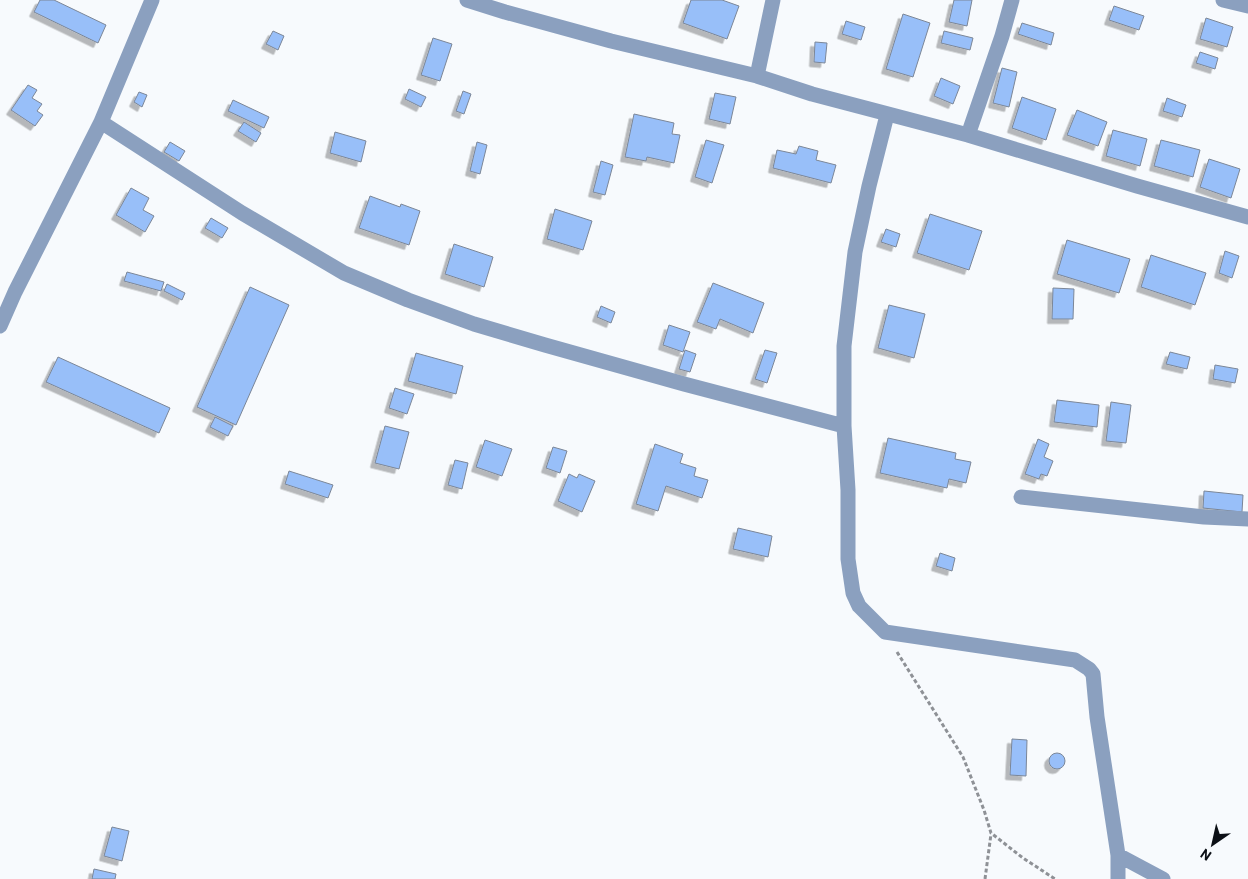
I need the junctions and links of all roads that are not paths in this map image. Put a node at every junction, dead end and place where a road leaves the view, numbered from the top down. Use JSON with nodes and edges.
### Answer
{"nodes":[{"id":1,"x":152,"y":0,"type":"edge"},
{"id":2,"x":467,"y":0,"type":"edge"},
{"id":3,"x":773,"y":0,"type":"edge"},
{"id":4,"x":1012,"y":0,"type":"edge"},
{"id":5,"x":1223,"y":0,"type":"edge"},
{"id":6,"x":1248,"y":6,"type":"edge"},
{"id":7,"x":757,"y":76,"type":"junction"},
{"id":8,"x":887,"y":115,"type":"junction"},
{"id":9,"x":100,"y":122,"type":"junction"},
{"id":10,"x":968,"y":135,"type":"junction"},
{"id":11,"x":1248,"y":216,"type":"edge"},
{"id":12,"x":0,"y":326,"type":"edge"},
{"id":13,"x":844,"y":426,"type":"junction"},
{"id":14,"x":1021,"y":497,"type":"dead end"},
{"id":15,"x":1248,"y":519,"type":"edge"},
{"id":16,"x":1118,"y":855,"type":"junction"},
{"id":17,"x":1118,"y":879,"type":"edge"},
{"id":18,"x":1163,"y":879,"type":"edge"}],
"edges":[{"from":1,"to":9,"type":"street"},
{"from":2,"to":7,"type":"street"},
{"from":3,"to":7,"type":"street"},
{"from":4,"to":10,"type":"street"},
{"from":5,"to":6,"type":"street"},
{"from":7,"to":8,"type":"street"},
{"from":8,"to":10,"type":"street"},
{"from":8,"to":13,"type":"street"},
{"from":9,"to":12,"type":"street"},
{"from":9,"to":13,"type":"street"},
{"from":10,"to":11,"type":"street"},
{"from":13,"to":16,"type":"street"},
{"from":14,"to":15,"type":"street"},
{"from":16,"to":17,"type":"street"},
{"from":16,"to":18,"type":"street"}]}
